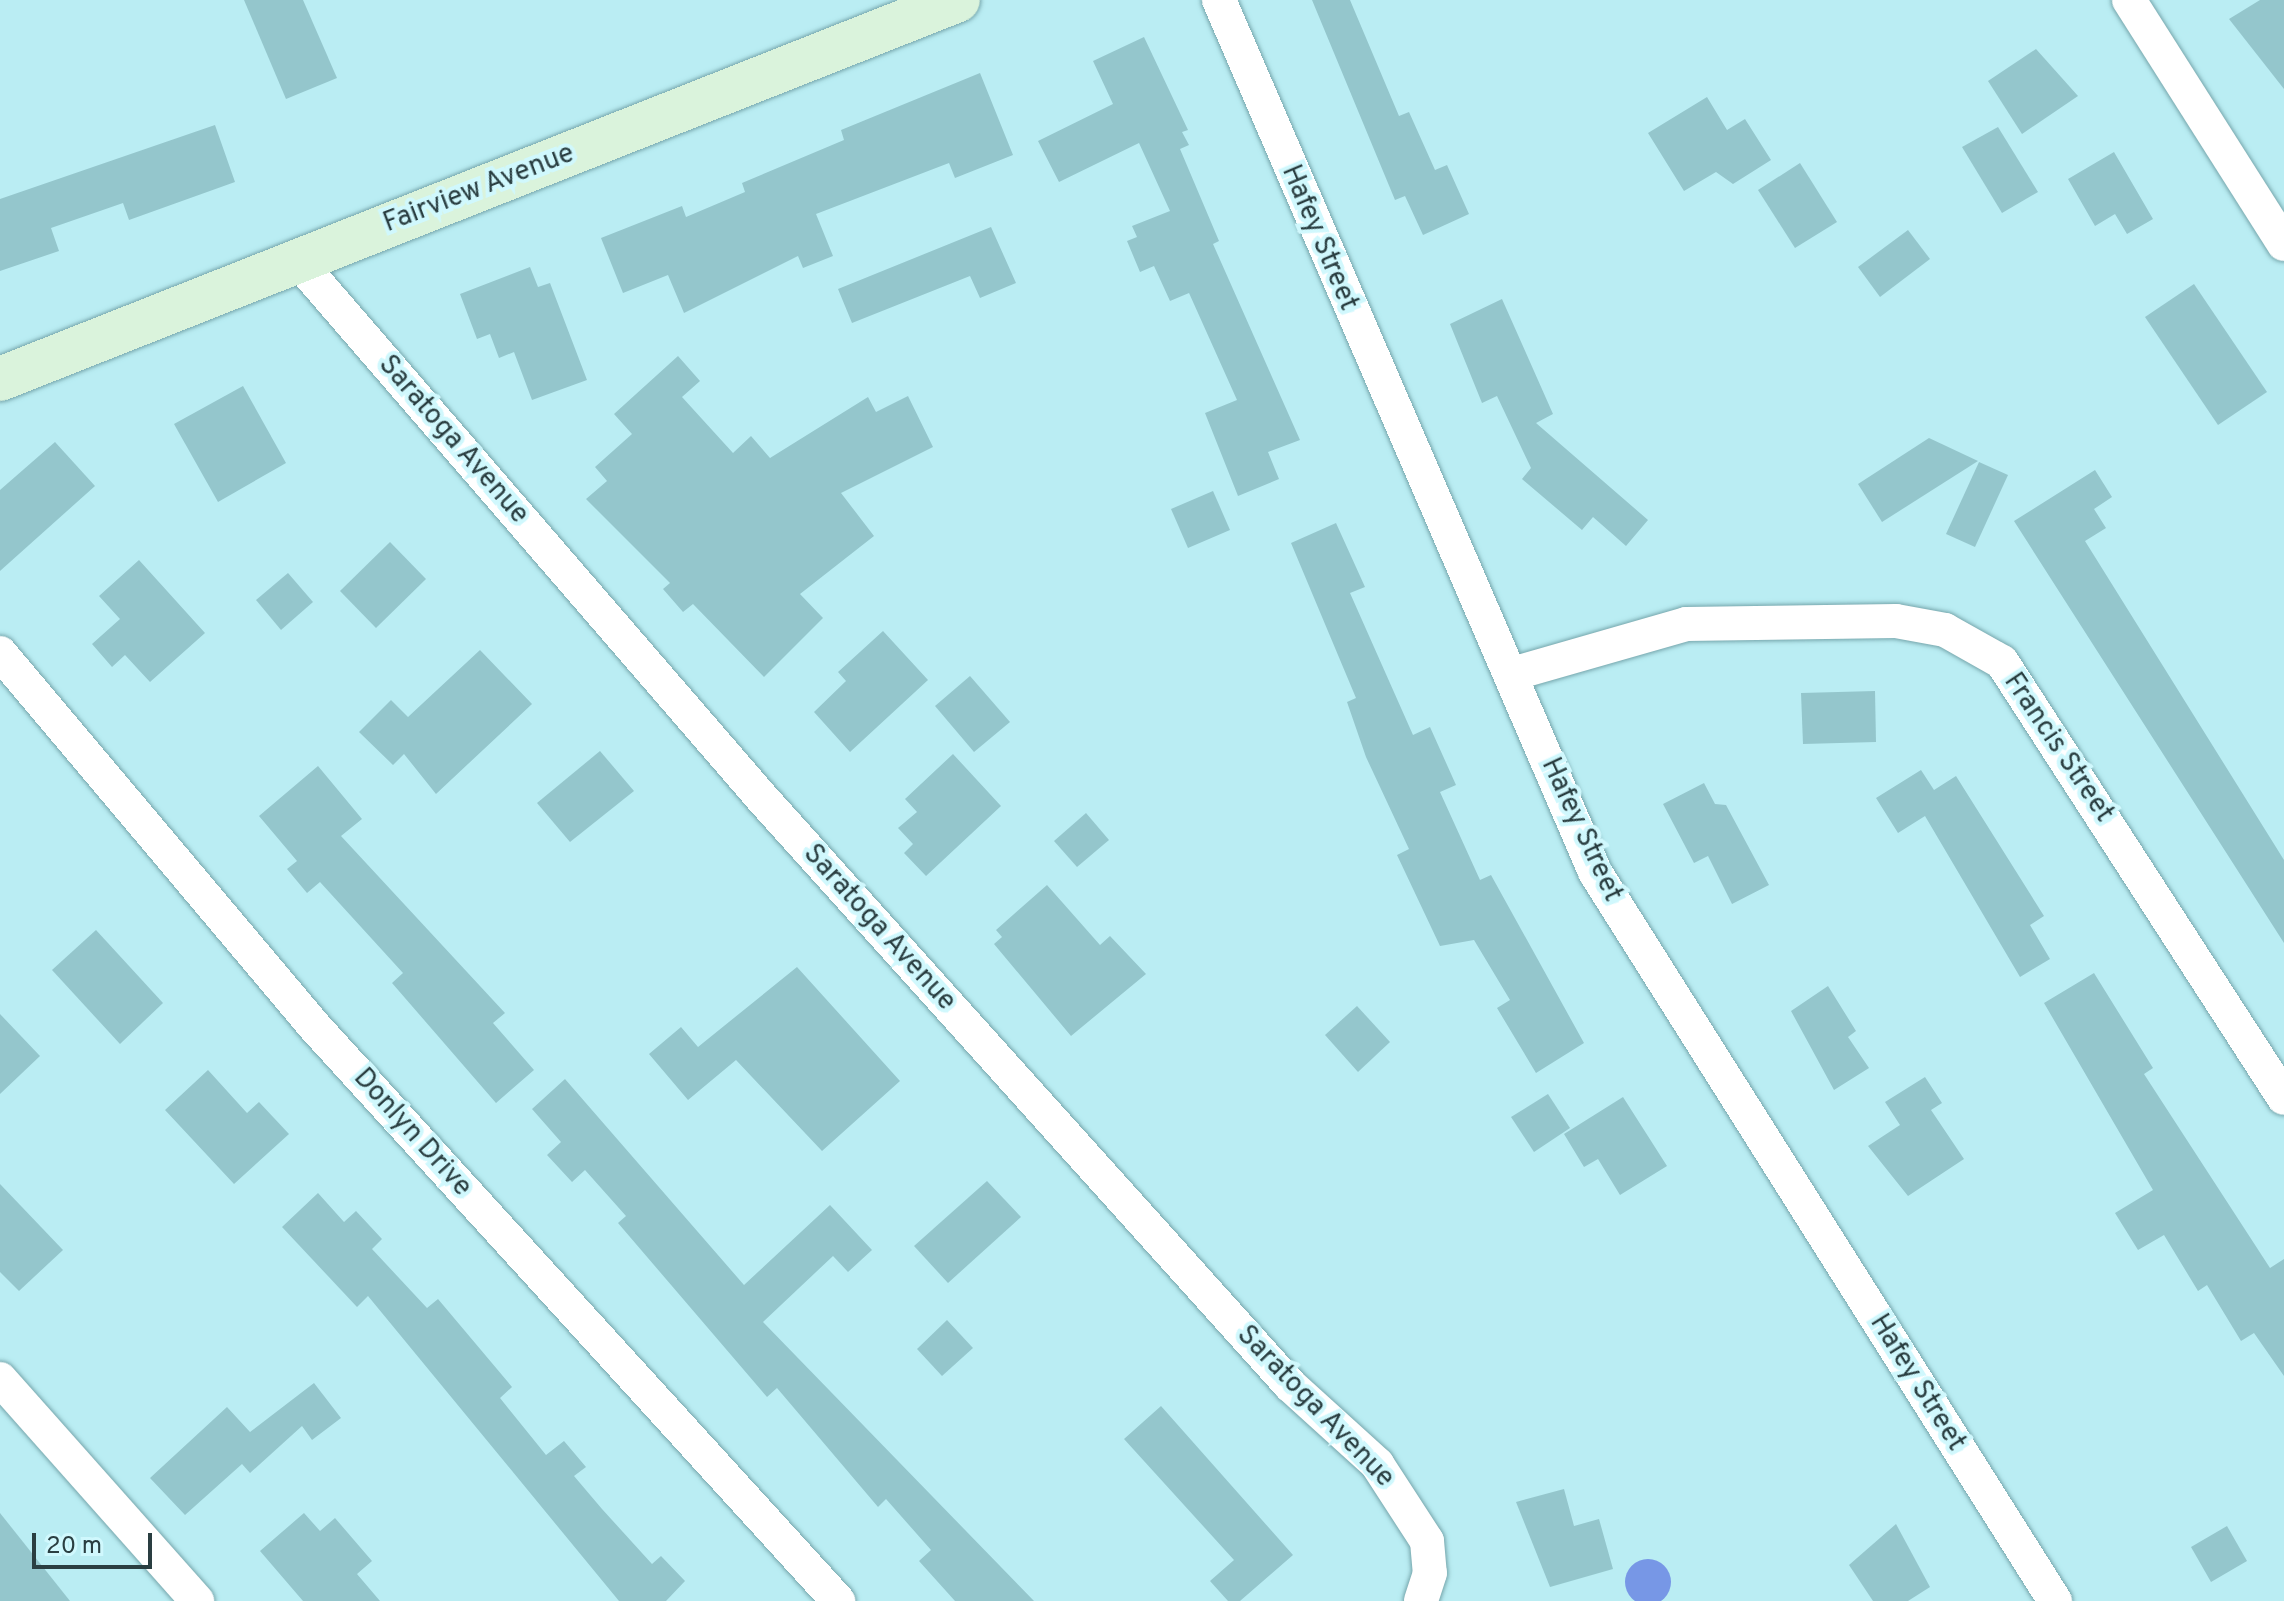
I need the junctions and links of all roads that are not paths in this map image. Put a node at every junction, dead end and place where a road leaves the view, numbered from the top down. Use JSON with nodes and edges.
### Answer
{"nodes":[{"id":1,"x":958,"y":0,"type":"edge"},
{"id":2,"x":1219,"y":0,"type":"edge"},
{"id":3,"x":2129,"y":0,"type":"edge"},
{"id":4,"x":2284,"y":244,"type":"edge"},
{"id":5,"x":297,"y":260,"type":"junction"},
{"id":6,"x":0,"y":379,"type":"edge"},
{"id":7,"x":0,"y":653,"type":"edge"},
{"id":8,"x":1512,"y":674,"type":"junction"},
{"id":9,"x":2284,"y":1098,"type":"edge"},
{"id":10,"x":6,"y":1396,"type":"edge"},
{"id":11,"x":197,"y":1601,"type":"edge"},
{"id":12,"x":838,"y":1601,"type":"edge"},
{"id":13,"x":1421,"y":1601,"type":"edge"},
{"id":14,"x":2055,"y":1601,"type":"edge"}],
"edges":[{"from":1,"to":5,"type":"main road","name":"Fairview Avenue"},
{"from":2,"to":8,"type":"street","name":"Hafey Street"},
{"from":3,"to":4,"type":"street"},
{"from":5,"to":6,"type":"main road","name":"Fairview Avenue"},
{"from":5,"to":13,"type":"street","name":"Saratoga Avenue"},
{"from":7,"to":12,"type":"street","name":"Donlyn Drive"},
{"from":8,"to":9,"type":"street","name":"Francis Street"},
{"from":8,"to":14,"type":"street","name":"Hafey Street"},
{"from":10,"to":11,"type":"street"}]}
